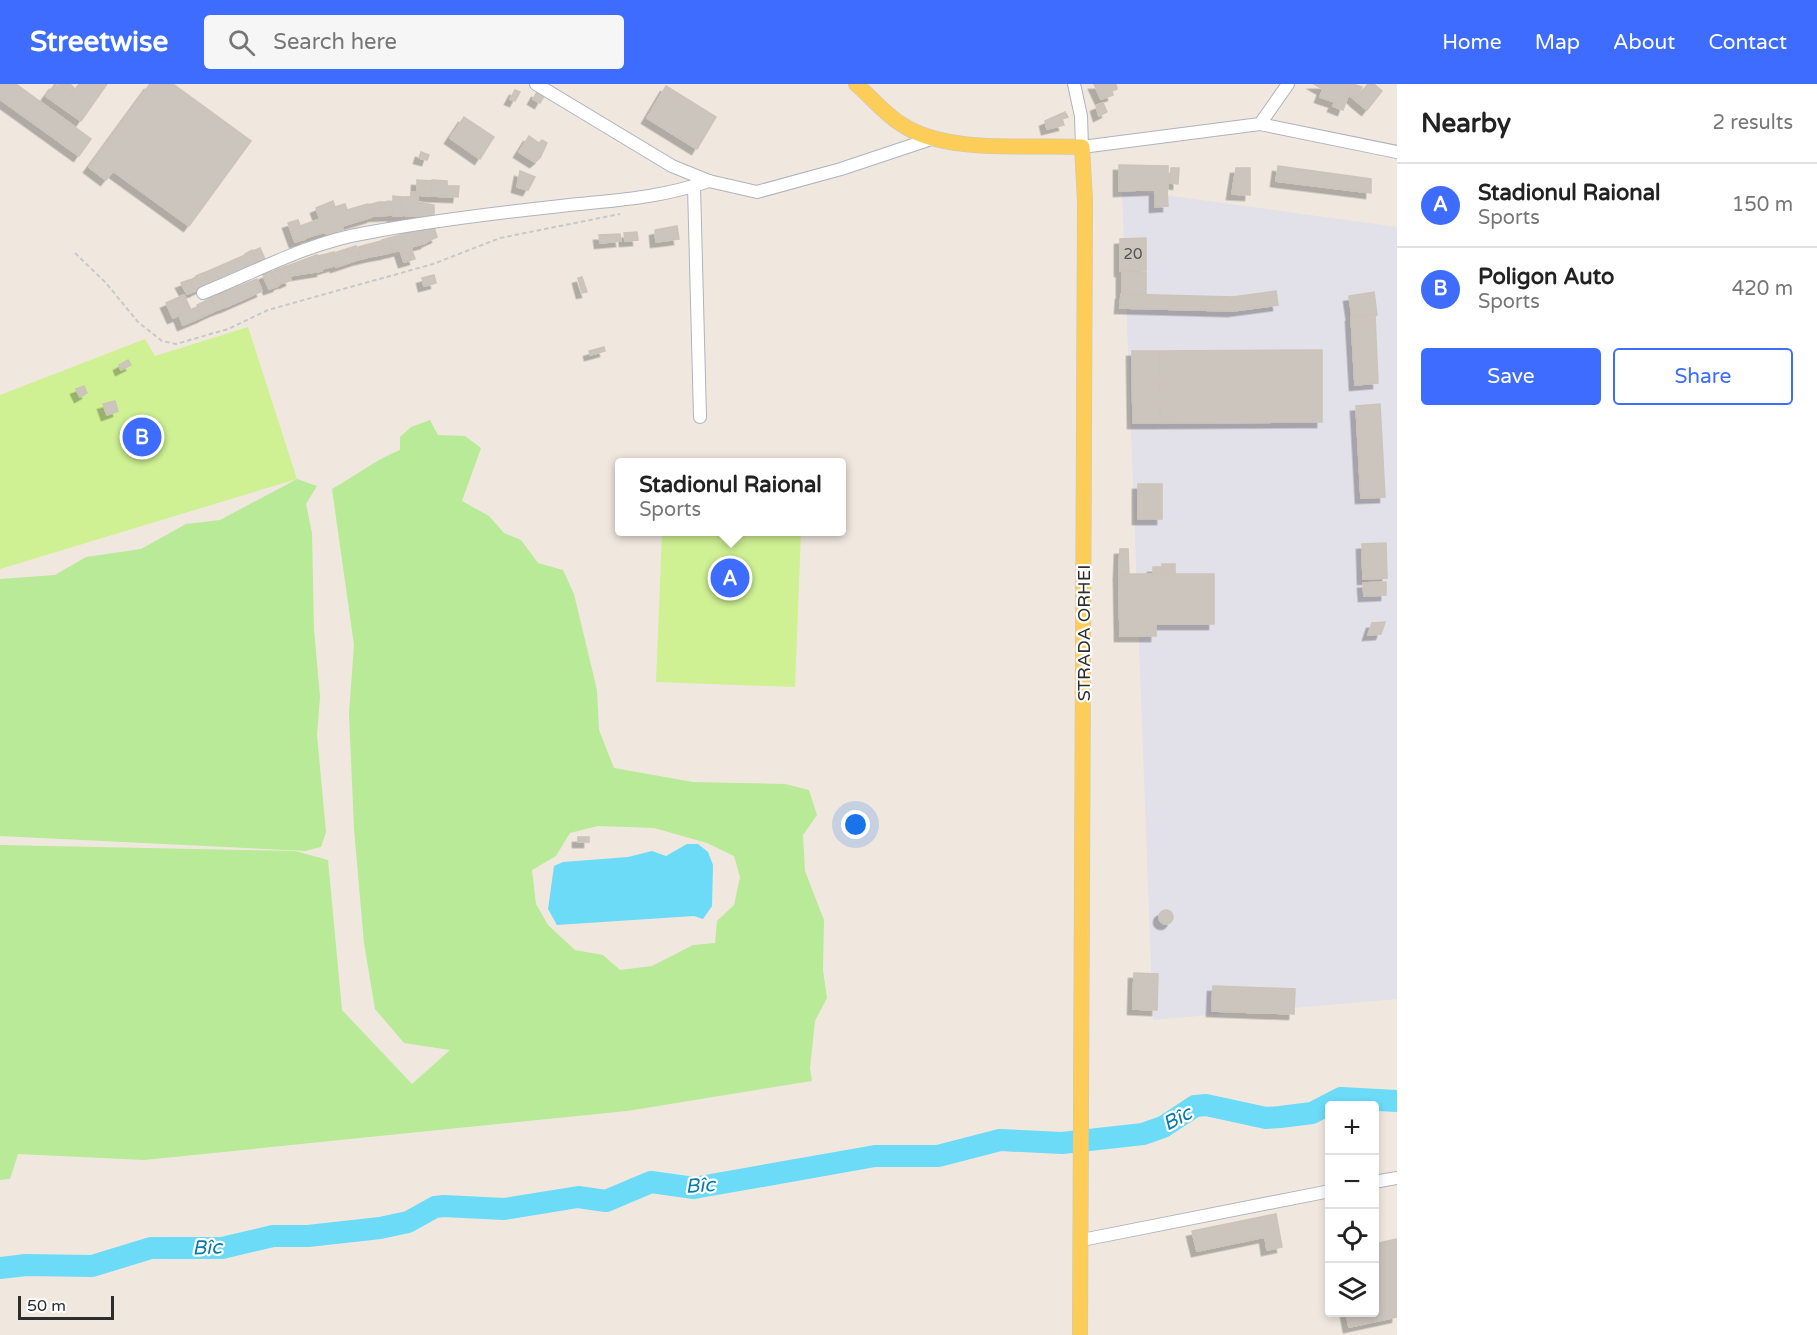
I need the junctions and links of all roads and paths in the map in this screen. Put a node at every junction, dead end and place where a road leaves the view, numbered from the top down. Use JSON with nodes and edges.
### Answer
{"nodes":[{"id":1,"x":536,"y":84,"type":"edge"},
{"id":2,"x":856,"y":84,"type":"edge"},
{"id":3,"x":1074,"y":84,"type":"edge"},
{"id":4,"x":1288,"y":84,"type":"edge"},
{"id":5,"x":1260,"y":124,"type":"junction"},
{"id":6,"x":931,"y":139,"type":"junction"},
{"id":7,"x":1082,"y":147,"type":"junction"},
{"id":8,"x":1397,"y":152,"type":"edge"},
{"id":9,"x":709,"y":181,"type":"junction"},
{"id":10,"x":694,"y":186,"type":"junction"},
{"id":11,"x":628,"y":212,"type":"dead end"},
{"id":12,"x":75,"y":254,"type":"dead end"},
{"id":13,"x":202,"y":293,"type":"dead end"},
{"id":14,"x":700,"y":417,"type":"dead end"},
{"id":15,"x":1397,"y":1178,"type":"edge"},
{"id":16,"x":1379,"y":1181,"type":"edge"},
{"id":17,"x":1325,"y":1192,"type":"edge"},
{"id":18,"x":1082,"y":1240,"type":"junction"},
{"id":19,"x":1080,"y":1335,"type":"edge"}],
"edges":[{"from":1,"to":9,"type":"street"},
{"from":2,"to":6,"type":"main road"},
{"from":3,"to":7,"type":"street","name":"STRADA ORHEI"},
{"from":4,"to":5,"type":"street"},
{"from":5,"to":7,"type":"street"},
{"from":5,"to":8,"type":"street"},
{"from":6,"to":7,"type":"main road"},
{"from":6,"to":9,"type":"street"},
{"from":7,"to":18,"type":"main road","name":"STRADA ORHEI"},
{"from":9,"to":10,"type":"street"},
{"from":10,"to":13,"type":"street"},
{"from":10,"to":14,"type":"street"},
{"from":11,"to":12,"type":"path"},
{"from":15,"to":16,"type":"street"},
{"from":17,"to":18,"type":"street"},
{"from":18,"to":19,"type":"main road","name":"STRADA ORHEI"}]}
